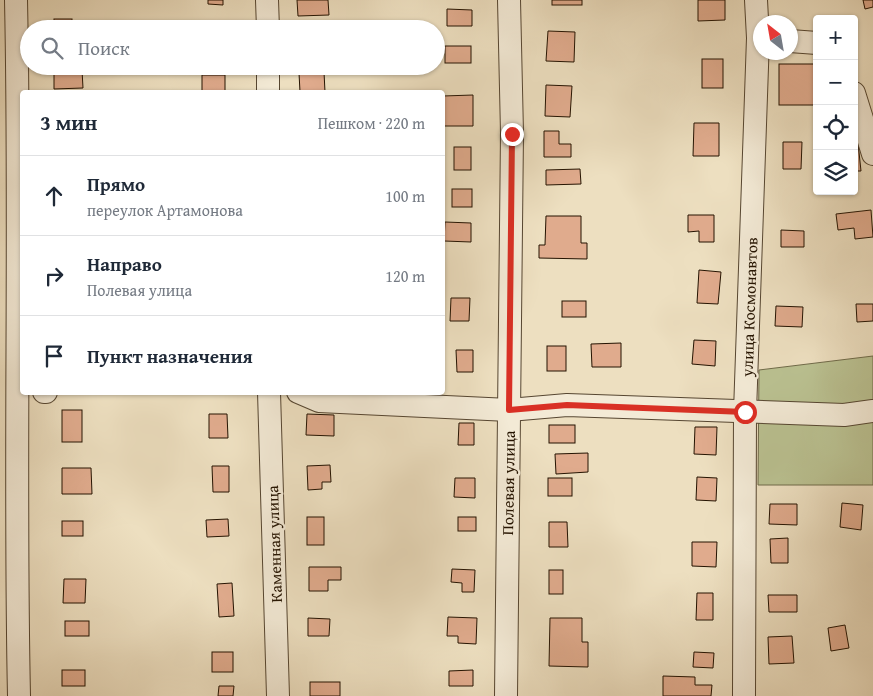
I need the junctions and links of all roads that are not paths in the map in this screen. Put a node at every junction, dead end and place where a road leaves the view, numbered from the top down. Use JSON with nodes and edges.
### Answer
{"nodes":[{"id":1,"x":16,"y":0,"type":"edge"},
{"id":2,"x":267,"y":0,"type":"edge"},
{"id":3,"x":509,"y":0,"type":"edge"},
{"id":4,"x":756,"y":0,"type":"edge"},
{"id":5,"x":757,"y":15,"type":"edge"},
{"id":6,"x":268,"y":20,"type":"edge"},
{"id":7,"x":798,"y":42,"type":"edge"},
{"id":8,"x":813,"y":43,"type":"edge"},
{"id":9,"x":758,"y":60,"type":"edge"},
{"id":10,"x":268,"y":75,"type":"edge"},
{"id":11,"x":268,"y":90,"type":"edge"},
{"id":12,"x":858,"y":105,"type":"edge"},
{"id":13,"x":9,"y":127,"type":"edge"},
{"id":14,"x":873,"y":154,"type":"edge"},
{"id":15,"x":13,"y":378,"type":"edge"},
{"id":16,"x":269,"y":395,"type":"edge"},
{"id":17,"x":305,"y":395,"type":"edge"},
{"id":18,"x":509,"y":410,"type":"junction"},
{"id":19,"x":873,"y":411,"type":"edge"},
{"id":20,"x":745,"y":412,"type":"junction"},
{"id":21,"x":19,"y":696,"type":"edge"},
{"id":22,"x":278,"y":696,"type":"edge"},
{"id":23,"x":506,"y":696,"type":"edge"},
{"id":24,"x":744,"y":696,"type":"edge"}],
"edges":[{"from":1,"to":13,"type":"street"},
{"from":2,"to":6,"type":"street"},
{"from":3,"to":18,"type":"street","name":"Полевая улица"},
{"from":4,"to":5,"type":"street","name":"улица Космонавтов"},
{"from":7,"to":8,"type":"street"},
{"from":9,"to":20,"type":"street","name":"улица Космонавтов"},
{"from":10,"to":11,"type":"street"},
{"from":12,"to":14,"type":"street"},
{"from":13,"to":15,"type":"street"},
{"from":15,"to":21,"type":"street"},
{"from":16,"to":22,"type":"street","name":"Каменная улица"},
{"from":17,"to":18,"type":"street"},
{"from":18,"to":20,"type":"street"},
{"from":18,"to":23,"type":"street","name":"Полевая улица"},
{"from":19,"to":20,"type":"street"},
{"from":20,"to":24,"type":"street","name":"улица Космонавтов"}]}
